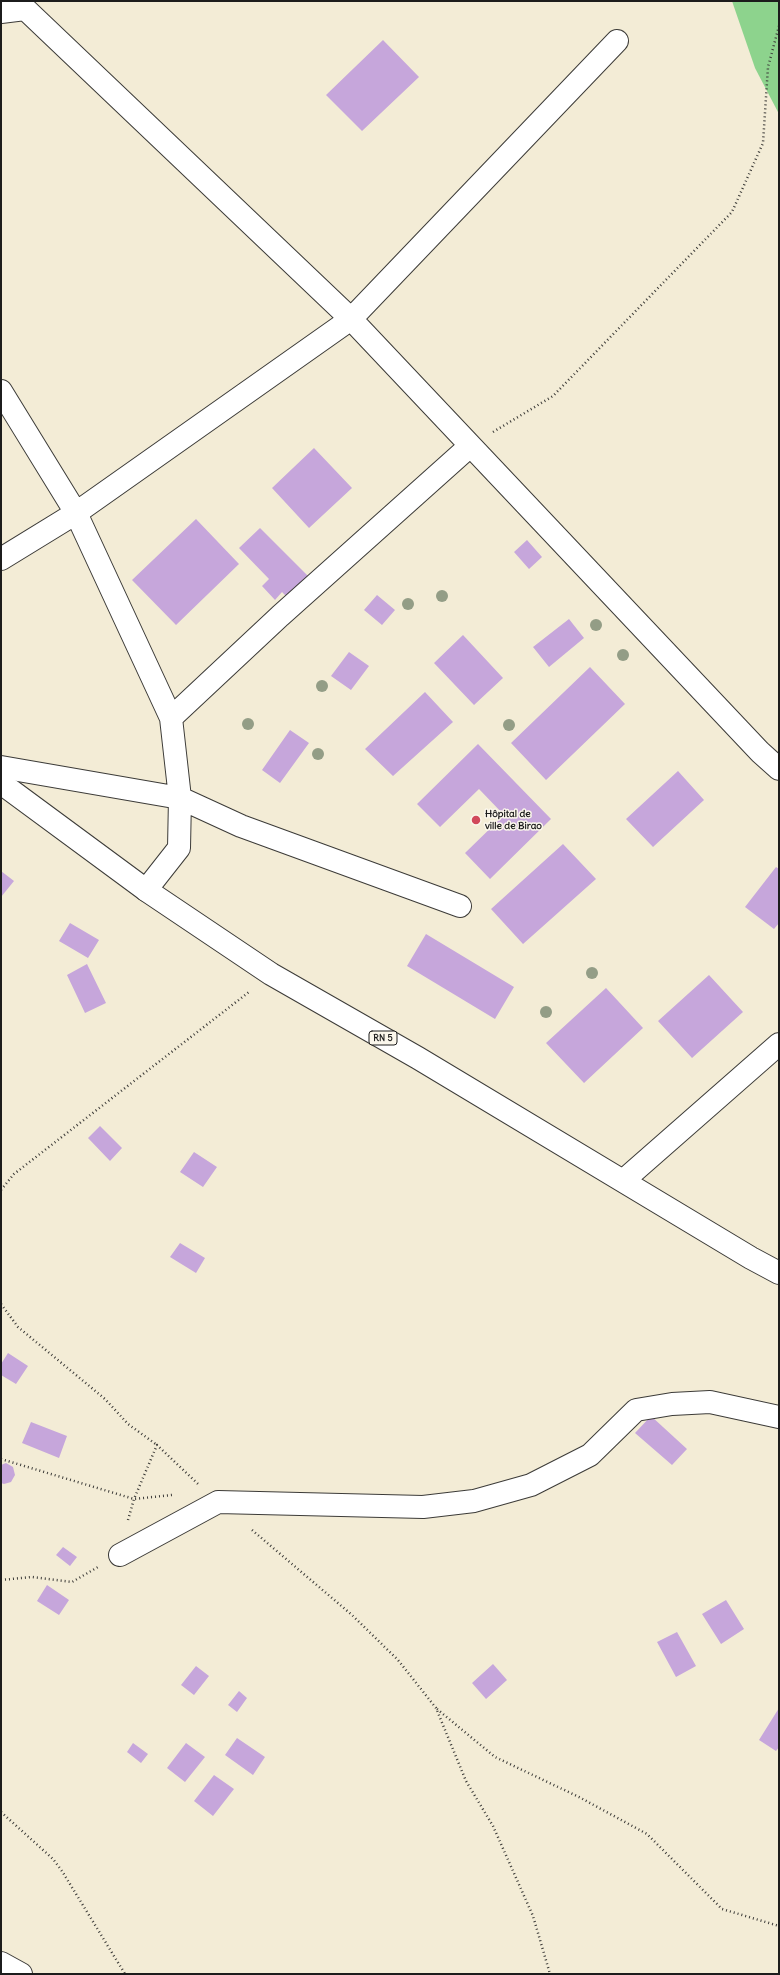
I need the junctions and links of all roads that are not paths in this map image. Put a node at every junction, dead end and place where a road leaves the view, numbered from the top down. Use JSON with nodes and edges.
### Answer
{"nodes":[{"id":1,"x":21,"y":5,"type":"edge"},
{"id":2,"x":1,"y":12,"type":"edge"},
{"id":3,"x":617,"y":42,"type":"dead end"},
{"id":4,"x":350,"y":319,"type":"junction"},
{"id":5,"x":1,"y":391,"type":"edge"},
{"id":6,"x":470,"y":446,"type":"junction"},
{"id":7,"x":76,"y":514,"type":"junction"},
{"id":8,"x":1,"y":559,"type":"edge"},
{"id":9,"x":171,"y":718,"type":"junction"},
{"id":10,"x":1,"y":767,"type":"edge"},
{"id":11,"x":779,"y":769,"type":"edge"},
{"id":12,"x":1,"y":783,"type":"edge"},
{"id":13,"x":180,"y":798,"type":"junction"},
{"id":14,"x":146,"y":890,"type":"junction"},
{"id":15,"x":460,"y":906,"type":"dead end"},
{"id":16,"x":779,"y":1044,"type":"edge"},
{"id":17,"x":624,"y":1180,"type":"junction"},
{"id":18,"x":779,"y":1273,"type":"edge"},
{"id":19,"x":779,"y":1417,"type":"edge"},
{"id":20,"x":120,"y":1555,"type":"road end"},
{"id":21,"x":1,"y":1963,"type":"edge"},
{"id":22,"x":21,"y":1974,"type":"edge"}],
"edges":[{"from":1,"to":2,"type":"street"},
{"from":1,"to":4,"type":"street"},
{"from":3,"to":4,"type":"street"},
{"from":4,"to":6,"type":"street"},
{"from":4,"to":7,"type":"street"},
{"from":5,"to":7,"type":"street"},
{"from":6,"to":9,"type":"street"},
{"from":6,"to":11,"type":"street"},
{"from":7,"to":8,"type":"street"},
{"from":7,"to":9,"type":"street"},
{"from":9,"to":13,"type":"street"},
{"from":10,"to":13,"type":"street"},
{"from":12,"to":14,"type":"street","number":"RN 5"},
{"from":13,"to":14,"type":"street"},
{"from":13,"to":15,"type":"street"},
{"from":14,"to":17,"type":"street","number":"RN 5"},
{"from":16,"to":17,"type":"street"},
{"from":17,"to":18,"type":"street","number":"RN 5"},
{"from":19,"to":20,"type":"street"},
{"from":21,"to":22,"type":"street"}]}
